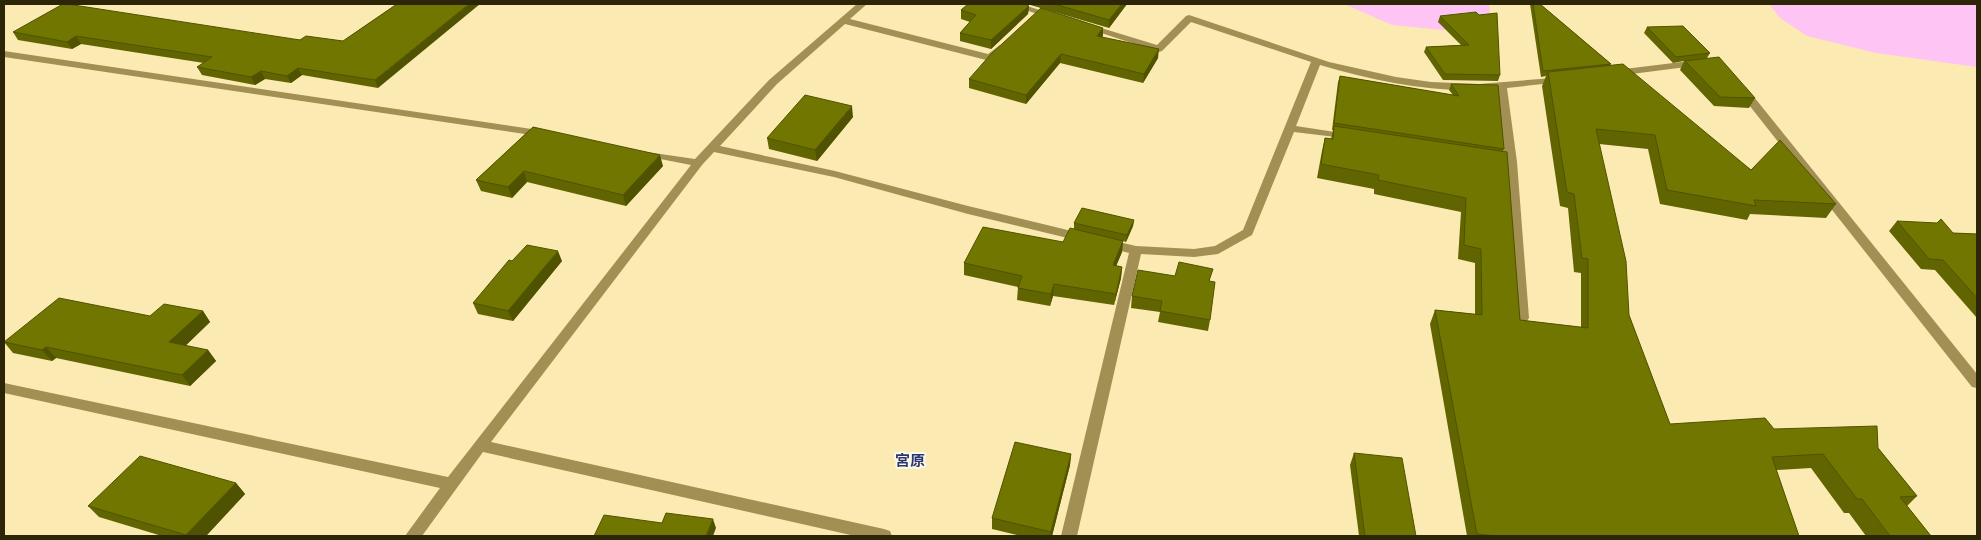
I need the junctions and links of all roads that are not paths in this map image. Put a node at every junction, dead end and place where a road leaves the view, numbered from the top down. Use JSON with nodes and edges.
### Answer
{"nodes":[{"id":1,"x":862,"y":4,"type":"edge"},
{"id":2,"x":1012,"y":4,"type":"edge"},
{"id":3,"x":842,"y":20,"type":"junction"},
{"id":4,"x":1011,"y":38,"type":"edge"},
{"id":5,"x":4,"y":54,"type":"edge"},
{"id":6,"x":1318,"y":61,"type":"junction"},
{"id":7,"x":1710,"y":62,"type":"edge"},
{"id":8,"x":1601,"y":74,"type":"edge"},
{"id":9,"x":1732,"y":76,"type":"edge"},
{"id":10,"x":1571,"y":78,"type":"edge"},
{"id":11,"x":1502,"y":86,"type":"junction"},
{"id":12,"x":1290,"y":128,"type":"junction"},
{"id":13,"x":554,"y":136,"type":"edge"},
{"id":14,"x":1358,"y":138,"type":"edge"},
{"id":15,"x":712,"y":148,"type":"junction"},
{"id":16,"x":631,"y":150,"type":"edge"},
{"id":17,"x":698,"y":163,"type":"junction"},
{"id":18,"x":1136,"y":250,"type":"junction"},
{"id":19,"x":1522,"y":318,"type":"edge"},
{"id":20,"x":1977,"y":383,"type":"edge"},
{"id":21,"x":4,"y":388,"type":"edge"},
{"id":22,"x":481,"y":446,"type":"junction"},
{"id":23,"x":452,"y":484,"type":"junction"},
{"id":24,"x":413,"y":536,"type":"edge"},
{"id":25,"x":884,"y":536,"type":"edge"},
{"id":26,"x":1069,"y":536,"type":"edge"}],
"edges":[{"from":1,"to":3,"type":"street"},
{"from":2,"to":6,"type":"street"},
{"from":3,"to":4,"type":"street"},
{"from":3,"to":15,"type":"street"},
{"from":5,"to":13,"type":"street"},
{"from":6,"to":11,"type":"street"},
{"from":6,"to":12,"type":"street"},
{"from":7,"to":8,"type":"street"},
{"from":9,"to":20,"type":"street"},
{"from":10,"to":11,"type":"street"},
{"from":11,"to":19,"type":"street"},
{"from":12,"to":14,"type":"street"},
{"from":12,"to":18,"type":"street"},
{"from":15,"to":17,"type":"street"},
{"from":15,"to":18,"type":"street"},
{"from":16,"to":17,"type":"street"},
{"from":17,"to":22,"type":"street"},
{"from":18,"to":26,"type":"street"},
{"from":21,"to":23,"type":"street"},
{"from":22,"to":23,"type":"street"},
{"from":22,"to":25,"type":"street"},
{"from":23,"to":24,"type":"street"}]}
